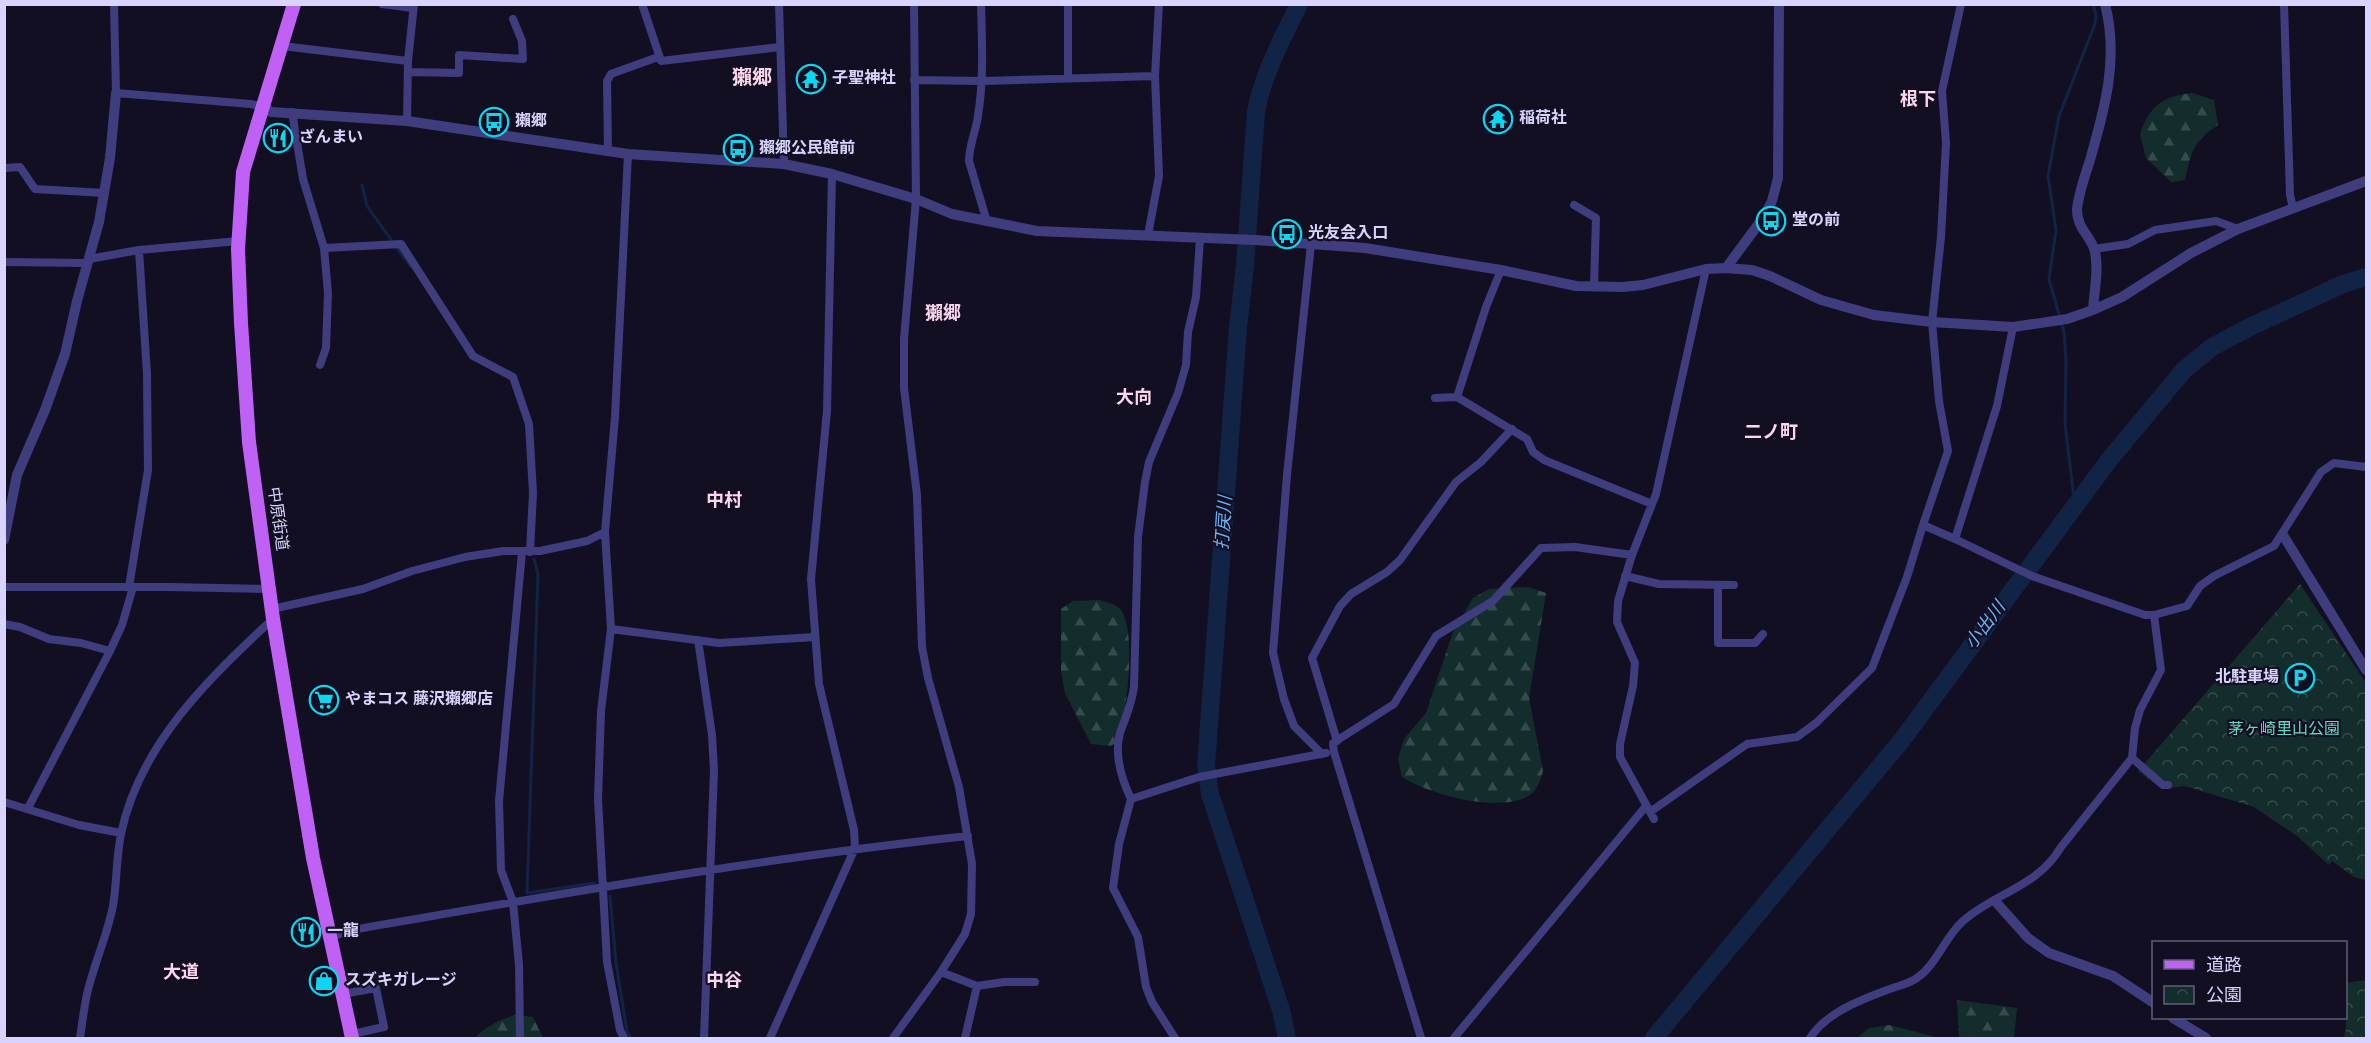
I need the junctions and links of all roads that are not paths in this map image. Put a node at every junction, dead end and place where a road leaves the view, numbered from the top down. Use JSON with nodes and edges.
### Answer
{"nodes":[{"id":1,"x":114,"y":4,"type":"edge"},
{"id":2,"x":294,"y":4,"type":"edge"},
{"id":3,"x":382,"y":4,"type":"edge"},
{"id":4,"x":642,"y":4,"type":"edge"},
{"id":5,"x":779,"y":4,"type":"edge"},
{"id":6,"x":914,"y":4,"type":"edge"},
{"id":7,"x":981,"y":4,"type":"edge"},
{"id":8,"x":1068,"y":4,"type":"edge"},
{"id":9,"x":1159,"y":4,"type":"edge"},
{"id":10,"x":1779,"y":4,"type":"edge"},
{"id":11,"x":1961,"y":4,"type":"edge"},
{"id":12,"x":2105,"y":4,"type":"edge"},
{"id":13,"x":2284,"y":4,"type":"edge"},
{"id":14,"x":414,"y":6,"type":"edge"},
{"id":15,"x":513,"y":19,"type":"dead end"},
{"id":16,"x":282,"y":46,"type":"junction"},
{"id":17,"x":780,"y":47,"type":"junction"},
{"id":18,"x":658,"y":57,"type":"junction"},
{"id":19,"x":408,"y":61,"type":"junction"},
{"id":20,"x":408,"y":72,"type":"junction"},
{"id":21,"x":1155,"y":76,"type":"junction"},
{"id":22,"x":1068,"y":78,"type":"junction"},
{"id":23,"x":914,"y":80,"type":"junction"},
{"id":24,"x":982,"y":81,"type":"junction"},
{"id":25,"x":116,"y":93,"type":"junction"},
{"id":26,"x":264,"y":108,"type":"junction"},
{"id":27,"x":291,"y":112,"type":"junction"},
{"id":28,"x":407,"y":121,"type":"junction"},
{"id":29,"x":608,"y":151,"type":"junction"},
{"id":30,"x":628,"y":154,"type":"junction"},
{"id":31,"x":784,"y":164,"type":"junction"},
{"id":32,"x":4,"y":168,"type":"edge"},
{"id":33,"x":832,"y":174,"type":"junction"},
{"id":34,"x":2367,"y":181,"type":"edge"},
{"id":35,"x":104,"y":193,"type":"junction"},
{"id":36,"x":916,"y":199,"type":"junction"},
{"id":37,"x":1574,"y":205,"type":"dead end"},
{"id":38,"x":2293,"y":208,"type":"junction"},
{"id":39,"x":987,"y":222,"type":"junction"},
{"id":40,"x":2238,"y":230,"type":"junction"},
{"id":41,"x":1148,"y":235,"type":"junction"},
{"id":42,"x":1200,"y":239,"type":"junction"},
{"id":43,"x":238,"y":241,"type":"junction"},
{"id":44,"x":1311,"y":244,"type":"junction"},
{"id":45,"x":324,"y":248,"type":"junction"},
{"id":46,"x":2094,"y":249,"type":"junction"},
{"id":47,"x":139,"y":250,"type":"junction"},
{"id":48,"x":88,"y":261,"type":"junction"},
{"id":49,"x":4,"y":262,"type":"edge"},
{"id":50,"x":1726,"y":268,"type":"junction"},
{"id":51,"x":1706,"y":269,"type":"junction"},
{"id":52,"x":1501,"y":270,"type":"junction"},
{"id":53,"x":1594,"y":287,"type":"junction"},
{"id":54,"x":2093,"y":310,"type":"junction"},
{"id":55,"x":1932,"y":322,"type":"junction"},
{"id":56,"x":2013,"y":327,"type":"junction"},
{"id":57,"x":321,"y":365,"type":"dead end"},
{"id":58,"x":1457,"y":397,"type":"junction"},
{"id":59,"x":1435,"y":398,"type":"dead end"},
{"id":60,"x":1512,"y":429,"type":"junction"},
{"id":61,"x":2367,"y":467,"type":"edge"},
{"id":62,"x":1652,"y":504,"type":"junction"},
{"id":63,"x":1923,"y":525,"type":"junction"},
{"id":64,"x":605,"y":532,"type":"junction"},
{"id":65,"x":2283,"y":535,"type":"junction"},
{"id":66,"x":4,"y":540,"type":"edge"},
{"id":67,"x":1955,"y":540,"type":"junction"},
{"id":68,"x":526,"y":552,"type":"junction"},
{"id":69,"x":1632,"y":555,"type":"junction"},
{"id":70,"x":1625,"y":576,"type":"junction"},
{"id":71,"x":1718,"y":585,"type":"junction"},
{"id":72,"x":1734,"y":585,"type":"dead end"},
{"id":73,"x":4,"y":587,"type":"edge"},
{"id":74,"x":131,"y":587,"type":"junction"},
{"id":75,"x":269,"y":589,"type":"junction"},
{"id":76,"x":273,"y":614,"type":"junction"},
{"id":77,"x":2154,"y":615,"type":"junction"},
{"id":78,"x":4,"y":624,"type":"edge"},
{"id":79,"x":611,"y":629,"type":"junction"},
{"id":80,"x":1763,"y":634,"type":"dead end"},
{"id":81,"x":815,"y":637,"type":"junction"},
{"id":82,"x":698,"y":640,"type":"junction"},
{"id":83,"x":110,"y":651,"type":"junction"},
{"id":84,"x":2367,"y":670,"type":"edge"},
{"id":85,"x":1337,"y":741,"type":"junction"},
{"id":86,"x":1334,"y":752,"type":"junction"},
{"id":87,"x":1322,"y":754,"type":"junction"},
{"id":88,"x":2132,"y":758,"type":"junction"},
{"id":89,"x":2168,"y":785,"type":"dead end"},
{"id":90,"x":1131,"y":799,"type":"junction"},
{"id":91,"x":4,"y":802,"type":"edge"},
{"id":92,"x":28,"y":808,"type":"junction"},
{"id":93,"x":1650,"y":812,"type":"junction"},
{"id":94,"x":121,"y":833,"type":"junction"},
{"id":95,"x":968,"y":836,"type":"junction"},
{"id":96,"x":855,"y":848,"type":"junction"},
{"id":97,"x":712,"y":871,"type":"junction"},
{"id":98,"x":603,"y":886,"type":"junction"},
{"id":99,"x":1995,"y":901,"type":"junction"},
{"id":100,"x":513,"y":902,"type":"junction"},
{"id":101,"x":331,"y":937,"type":"junction"},
{"id":102,"x":941,"y":972,"type":"junction"},
{"id":103,"x":1035,"y":982,"type":"dead end"},
{"id":104,"x":977,"y":986,"type":"junction"},
{"id":105,"x":343,"y":994,"type":"junction"},
{"id":106,"x":2152,"y":1002,"type":"edge"},
{"id":107,"x":2177,"y":1019,"type":"edge"},
{"id":108,"x":352,"y":1036,"type":"edge"},
{"id":109,"x":80,"y":1038,"type":"edge"},
{"id":110,"x":520,"y":1038,"type":"edge"},
{"id":111,"x":624,"y":1038,"type":"edge"},
{"id":112,"x":704,"y":1038,"type":"edge"},
{"id":113,"x":770,"y":1038,"type":"edge"},
{"id":114,"x":893,"y":1038,"type":"edge"},
{"id":115,"x":965,"y":1038,"type":"edge"},
{"id":116,"x":1175,"y":1038,"type":"edge"},
{"id":117,"x":1421,"y":1038,"type":"edge"},
{"id":118,"x":1454,"y":1038,"type":"edge"},
{"id":119,"x":1810,"y":1038,"type":"edge"},
{"id":120,"x":2206,"y":1038,"type":"edge"}],
"edges":[{"from":1,"to":25,"type":"street"},
{"from":2,"to":16,"type":"main road","name":"中原街道"},
{"from":3,"to":14,"type":"street"},
{"from":4,"to":18,"type":"street"},
{"from":5,"to":17,"type":"street"},
{"from":6,"to":23,"type":"street"},
{"from":7,"to":24,"type":"street"},
{"from":8,"to":22,"type":"street"},
{"from":9,"to":21,"type":"street"},
{"from":10,"to":50,"type":"street"},
{"from":11,"to":55,"type":"street"},
{"from":12,"to":46,"type":"street"},
{"from":13,"to":38,"type":"street"},
{"from":14,"to":19,"type":"street"},
{"from":15,"to":20,"type":"street"},
{"from":16,"to":19,"type":"street"},
{"from":16,"to":26,"type":"main road","name":"中原街道"},
{"from":17,"to":18,"type":"street"},
{"from":17,"to":31,"type":"street"},
{"from":18,"to":29,"type":"street"},
{"from":19,"to":20,"type":"street"},
{"from":20,"to":28,"type":"street"},
{"from":21,"to":22,"type":"street"},
{"from":21,"to":41,"type":"street"},
{"from":22,"to":24,"type":"street"},
{"from":23,"to":24,"type":"street"},
{"from":23,"to":36,"type":"street"},
{"from":24,"to":39,"type":"street"},
{"from":25,"to":26,"type":"street"},
{"from":25,"to":35,"type":"street"},
{"from":26,"to":27,"type":"street"},
{"from":26,"to":43,"type":"main road","name":"中原街道"},
{"from":27,"to":28,"type":"street"},
{"from":27,"to":45,"type":"street"},
{"from":28,"to":29,"type":"street"},
{"from":29,"to":30,"type":"street"},
{"from":30,"to":31,"type":"street"},
{"from":30,"to":64,"type":"street"},
{"from":31,"to":33,"type":"street"},
{"from":32,"to":35,"type":"street"},
{"from":33,"to":36,"type":"street"},
{"from":33,"to":81,"type":"street"},
{"from":34,"to":38,"type":"street"},
{"from":35,"to":48,"type":"street"},
{"from":36,"to":39,"type":"street"},
{"from":36,"to":95,"type":"street"},
{"from":37,"to":53,"type":"street"},
{"from":38,"to":40,"type":"street"},
{"from":39,"to":41,"type":"street"},
{"from":40,"to":46,"type":"street"},
{"from":40,"to":54,"type":"street"},
{"from":41,"to":42,"type":"street"},
{"from":42,"to":44,"type":"street"},
{"from":42,"to":90,"type":"street"},
{"from":43,"to":47,"type":"street"},
{"from":43,"to":75,"type":"main road","name":"中原街道"},
{"from":44,"to":52,"type":"street"},
{"from":44,"to":87,"type":"street"},
{"from":45,"to":57,"type":"street"},
{"from":45,"to":68,"type":"street"},
{"from":46,"to":54,"type":"street"},
{"from":47,"to":48,"type":"street"},
{"from":47,"to":74,"type":"street"},
{"from":48,"to":49,"type":"street"},
{"from":48,"to":66,"type":"street"},
{"from":50,"to":51,"type":"street"},
{"from":50,"to":55,"type":"street"},
{"from":51,"to":53,"type":"street"},
{"from":51,"to":62,"type":"street"},
{"from":52,"to":53,"type":"street"},
{"from":52,"to":58,"type":"street"},
{"from":54,"to":56,"type":"street"},
{"from":55,"to":56,"type":"street"},
{"from":55,"to":63,"type":"street"},
{"from":56,"to":67,"type":"street"},
{"from":58,"to":59,"type":"street"},
{"from":58,"to":60,"type":"street"},
{"from":60,"to":62,"type":"street"},
{"from":60,"to":85,"type":"street"},
{"from":61,"to":65,"type":"street"},
{"from":62,"to":69,"type":"street"},
{"from":63,"to":67,"type":"street"},
{"from":63,"to":93,"type":"street"},
{"from":64,"to":68,"type":"street"},
{"from":64,"to":79,"type":"street"},
{"from":65,"to":77,"type":"street"},
{"from":65,"to":84,"type":"street"},
{"from":67,"to":77,"type":"street"},
{"from":68,"to":76,"type":"street"},
{"from":68,"to":100,"type":"street"},
{"from":69,"to":70,"type":"street"},
{"from":69,"to":85,"type":"street"},
{"from":70,"to":71,"type":"street"},
{"from":70,"to":93,"type":"street"},
{"from":71,"to":72,"type":"street"},
{"from":71,"to":80,"type":"street"},
{"from":73,"to":74,"type":"street"},
{"from":74,"to":75,"type":"street"},
{"from":74,"to":83,"type":"street"},
{"from":75,"to":76,"type":"main road","name":"中原街道"},
{"from":76,"to":94,"type":"street"},
{"from":76,"to":101,"type":"main road","name":"中原街道"},
{"from":77,"to":88,"type":"street"},
{"from":78,"to":83,"type":"street"},
{"from":79,"to":82,"type":"street"},
{"from":79,"to":98,"type":"street"},
{"from":81,"to":82,"type":"street"},
{"from":81,"to":96,"type":"street"},
{"from":82,"to":97,"type":"street"},
{"from":83,"to":92,"type":"street"},
{"from":85,"to":86,"type":"street"},
{"from":86,"to":87,"type":"street"},
{"from":86,"to":117,"type":"street"},
{"from":87,"to":90,"type":"street"},
{"from":88,"to":89,"type":"street"},
{"from":88,"to":99,"type":"street"},
{"from":90,"to":116,"type":"street"},
{"from":91,"to":92,"type":"street"},
{"from":92,"to":94,"type":"street"},
{"from":93,"to":118,"type":"street"},
{"from":94,"to":109,"type":"street"},
{"from":95,"to":96,"type":"street"},
{"from":95,"to":102,"type":"street"},
{"from":96,"to":97,"type":"street"},
{"from":96,"to":113,"type":"street"},
{"from":97,"to":98,"type":"street"},
{"from":97,"to":112,"type":"street"},
{"from":98,"to":100,"type":"street"},
{"from":98,"to":111,"type":"street"},
{"from":99,"to":106,"type":"street"},
{"from":99,"to":119,"type":"street"},
{"from":100,"to":101,"type":"street"},
{"from":100,"to":110,"type":"street"},
{"from":101,"to":105,"type":"main road","name":"中原街道"},
{"from":102,"to":104,"type":"street"},
{"from":102,"to":114,"type":"street"},
{"from":103,"to":104,"type":"street"},
{"from":104,"to":115,"type":"street"},
{"from":105,"to":108,"type":"main road","name":"中原街道"},
{"from":105,"to":108,"type":"street"},
{"from":107,"to":120,"type":"street"}]}
